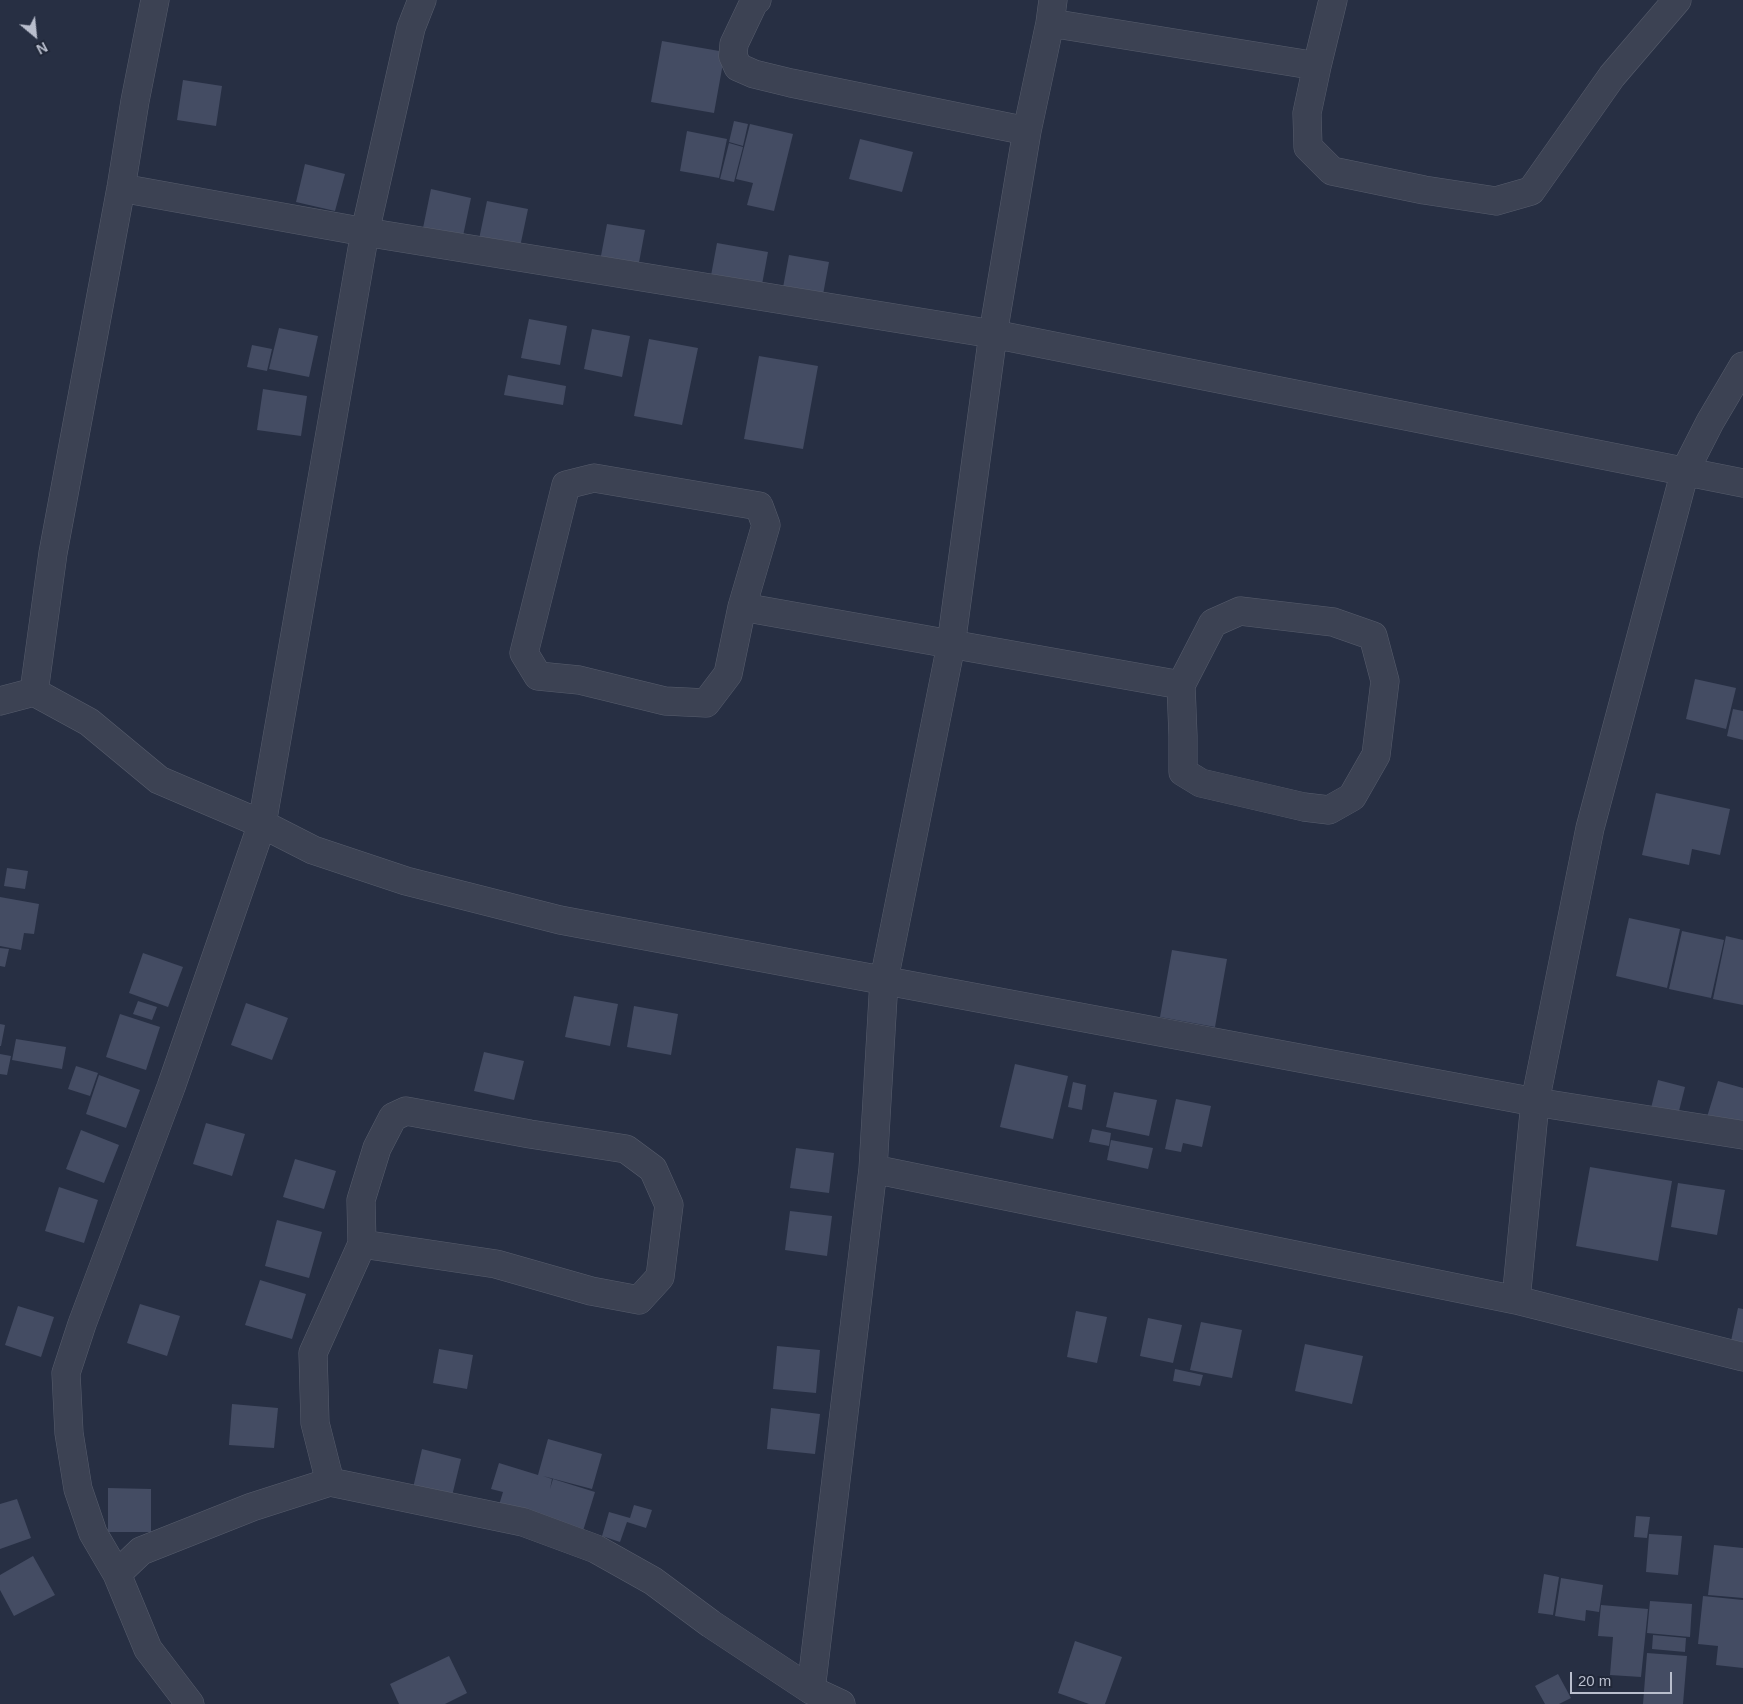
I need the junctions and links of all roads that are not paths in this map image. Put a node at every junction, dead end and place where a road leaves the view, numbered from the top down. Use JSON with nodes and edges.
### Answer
{"nodes":[{"id":1,"x":155,"y":0,"type":"edge"},
{"id":2,"x":422,"y":0,"type":"edge"},
{"id":3,"x":757,"y":0,"type":"edge"},
{"id":4,"x":1333,"y":0,"type":"edge"},
{"id":5,"x":1677,"y":0,"type":"edge"},
{"id":6,"x":1051,"y":12,"type":"edge"},
{"id":7,"x":1317,"y":66,"type":"junction"},
{"id":8,"x":1027,"y":131,"type":"junction"},
{"id":9,"x":121,"y":188,"type":"junction"},
{"id":10,"x":365,"y":232,"type":"junction"},
{"id":11,"x":993,"y":334,"type":"junction"},
{"id":12,"x":1743,"y":366,"type":"edge"},
{"id":13,"x":1685,"y":471,"type":"junction"},
{"id":14,"x":1743,"y":483,"type":"edge"},
{"id":15,"x":742,"y":607,"type":"junction"},
{"id":16,"x":951,"y":645,"type":"junction"},
{"id":17,"x":1181,"y":685,"type":"junction"},
{"id":18,"x":34,"y":692,"type":"junction"},
{"id":19,"x":0,"y":701,"type":"edge"},
{"id":20,"x":262,"y":824,"type":"junction"},
{"id":21,"x":884,"y":980,"type":"junction"},
{"id":22,"x":1535,"y":1102,"type":"junction"},
{"id":23,"x":1743,"y":1135,"type":"edge"},
{"id":24,"x":873,"y":1169,"type":"junction"},
{"id":25,"x":362,"y":1244,"type":"junction"},
{"id":26,"x":1516,"y":1300,"type":"junction"},
{"id":27,"x":1743,"y":1357,"type":"edge"},
{"id":28,"x":330,"y":1482,"type":"junction"},
{"id":29,"x":117,"y":1574,"type":"junction"},
{"id":30,"x":811,"y":1690,"type":"junction"},
{"id":31,"x":190,"y":1704,"type":"edge"},
{"id":32,"x":841,"y":1704,"type":"edge"}],
"edges":[{"from":1,"to":9,"type":"street"},
{"from":2,"to":10,"type":"street"},
{"from":3,"to":8,"type":"street"},
{"from":4,"to":7,"type":"street"},
{"from":5,"to":7,"type":"street"},
{"from":6,"to":7,"type":"street"},
{"from":6,"to":8,"type":"street"},
{"from":8,"to":11,"type":"street"},
{"from":9,"to":10,"type":"street"},
{"from":9,"to":18,"type":"street"},
{"from":10,"to":11,"type":"street"},
{"from":10,"to":20,"type":"street"},
{"from":11,"to":13,"type":"street"},
{"from":11,"to":16,"type":"street"},
{"from":12,"to":13,"type":"street"},
{"from":13,"to":14,"type":"street"},
{"from":13,"to":22,"type":"street"},
{"from":15,"to":15,"type":"street"},
{"from":15,"to":16,"type":"street"},
{"from":16,"to":17,"type":"street"},
{"from":16,"to":21,"type":"street"},
{"from":17,"to":17,"type":"street"},
{"from":18,"to":19,"type":"street"},
{"from":18,"to":20,"type":"street"},
{"from":20,"to":21,"type":"street"},
{"from":20,"to":29,"type":"street"},
{"from":21,"to":22,"type":"street"},
{"from":21,"to":24,"type":"street"},
{"from":22,"to":23,"type":"street"},
{"from":22,"to":26,"type":"street"},
{"from":24,"to":26,"type":"street"},
{"from":24,"to":30,"type":"street"},
{"from":25,"to":25,"type":"street"},
{"from":25,"to":28,"type":"street"},
{"from":26,"to":27,"type":"street"},
{"from":28,"to":29,"type":"street"},
{"from":28,"to":30,"type":"street"},
{"from":29,"to":31,"type":"street"},
{"from":30,"to":32,"type":"street"}]}
